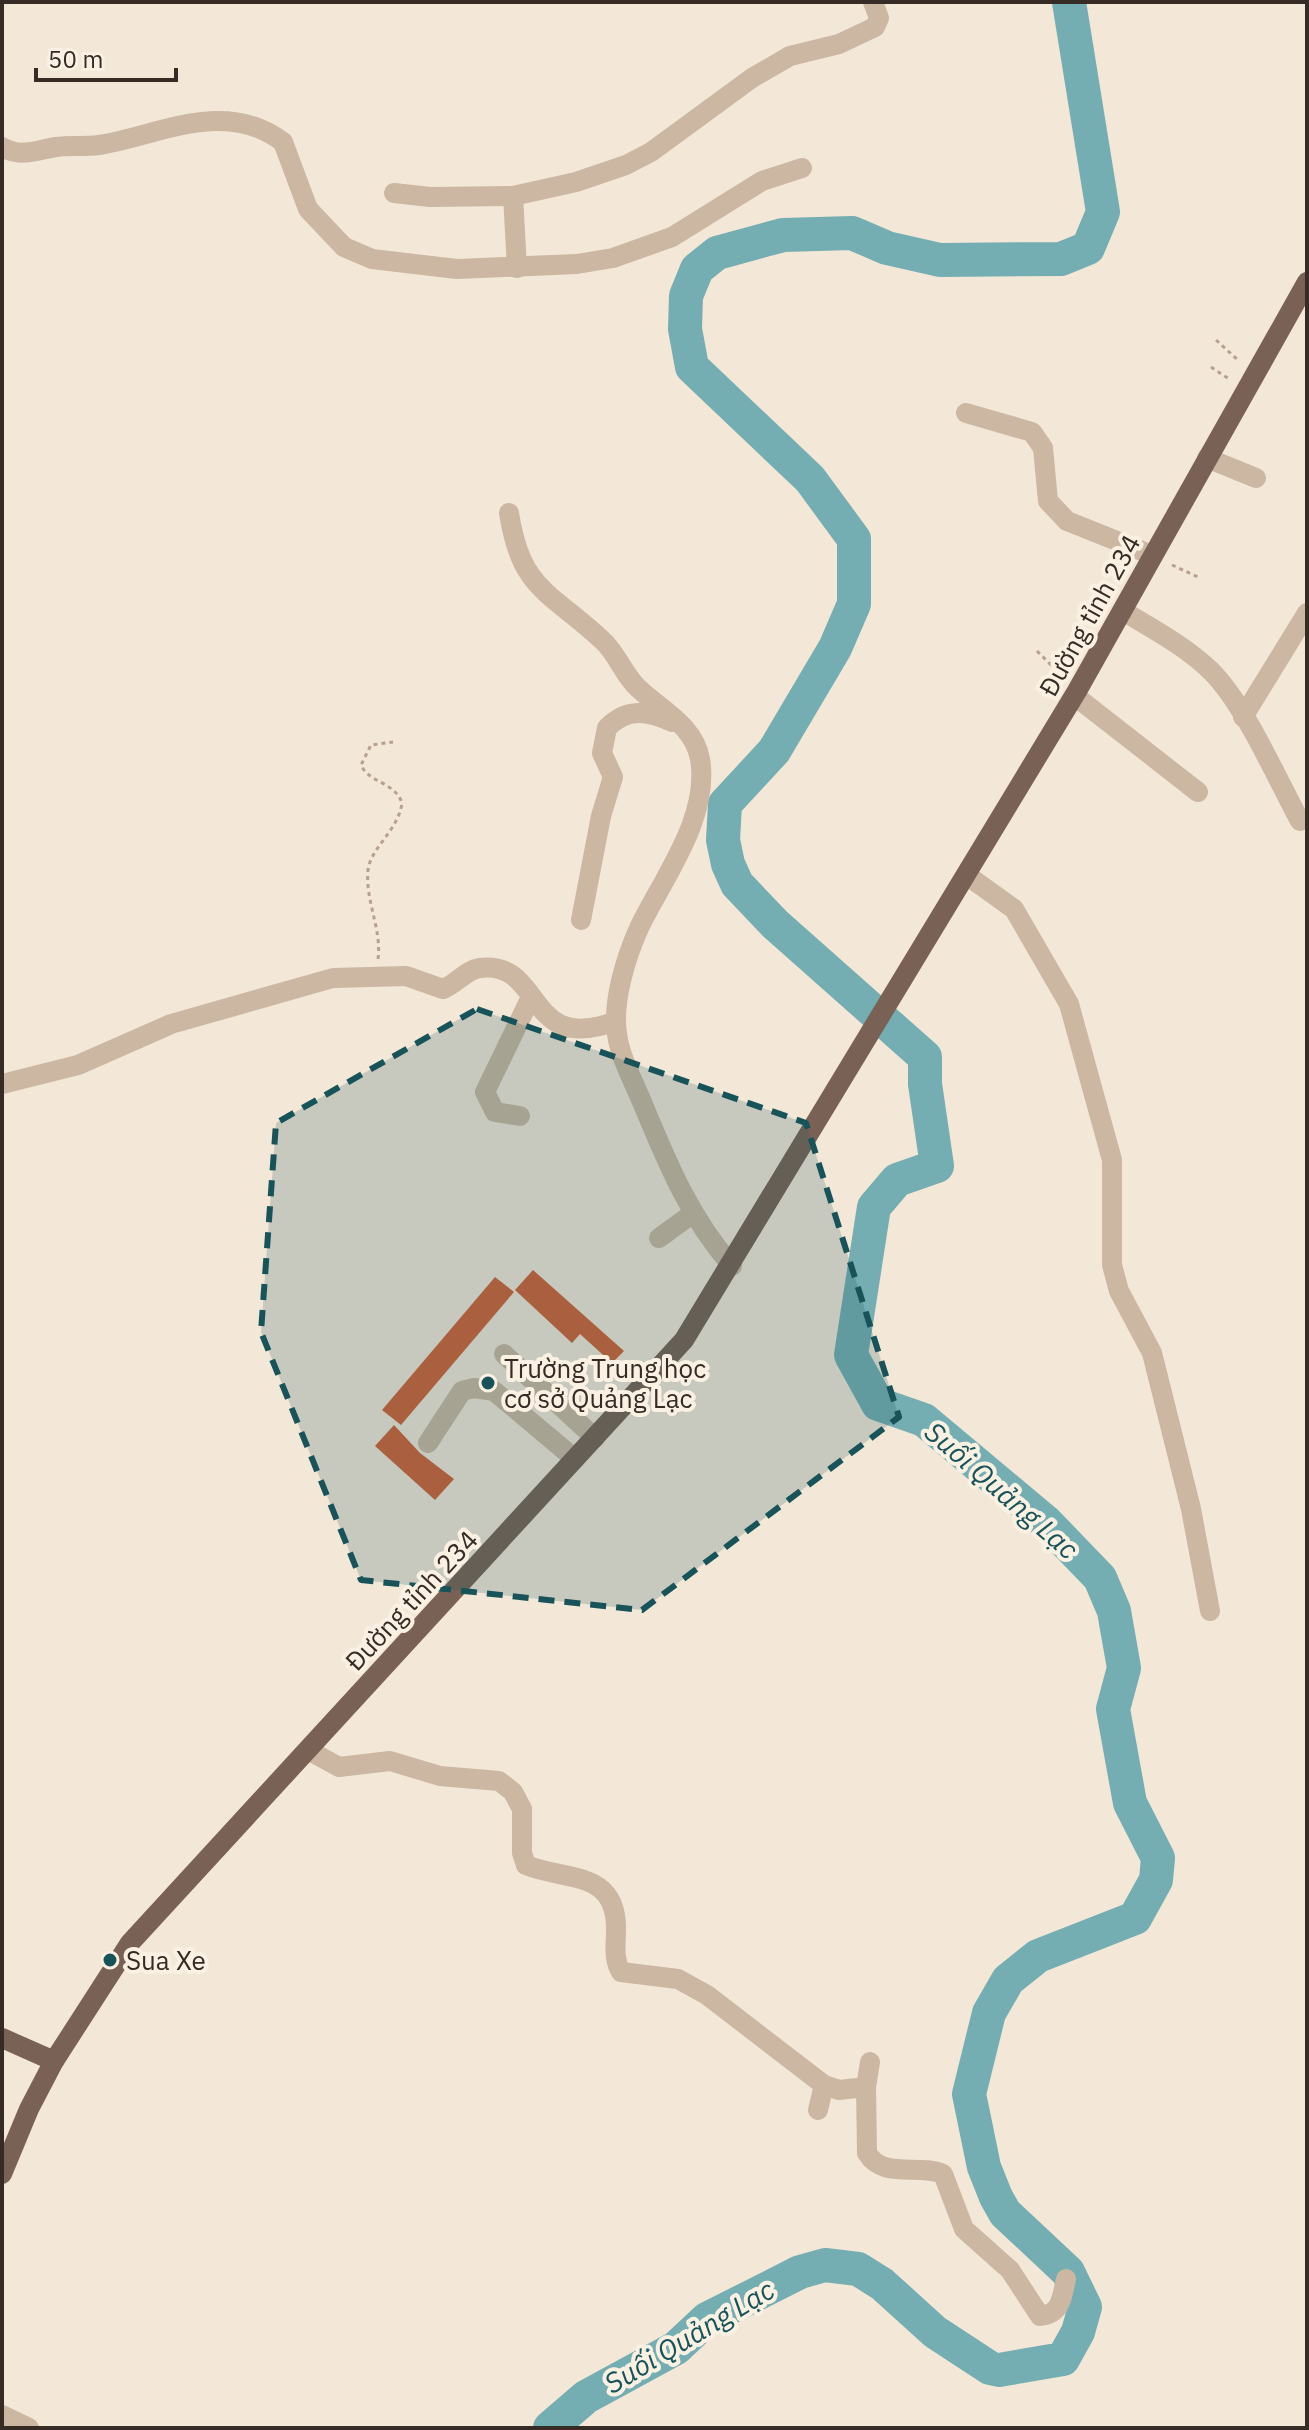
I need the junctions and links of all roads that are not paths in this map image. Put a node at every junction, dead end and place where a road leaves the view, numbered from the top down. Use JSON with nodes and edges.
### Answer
{"nodes":[{"id":1,"x":873,"y":2,"type":"edge"},
{"id":2,"x":2,"y":147,"type":"edge"},
{"id":3,"x":802,"y":168,"type":"dead end"},
{"id":4,"x":394,"y":193,"type":"dead end"},
{"id":5,"x":513,"y":196,"type":"junction"},
{"id":6,"x":517,"y":268,"type":"junction"},
{"id":7,"x":1307,"y":282,"type":"edge"},
{"id":8,"x":966,"y":413,"type":"dead end"},
{"id":9,"x":1207,"y":458,"type":"junction"},
{"id":10,"x":1256,"y":478,"type":"dead end"},
{"id":11,"x":509,"y":513,"type":"dead end"},
{"id":12,"x":1152,"y":555,"type":"junction"},
{"id":13,"x":1123,"y":611,"type":"junction"},
{"id":14,"x":1307,"y":613,"type":"edge"},
{"id":15,"x":1076,"y":694,"type":"junction"},
{"id":16,"x":1243,"y":717,"type":"junction"},
{"id":17,"x":683,"y":727,"type":"junction"},
{"id":18,"x":1198,"y":792,"type":"dead end"},
{"id":19,"x":1300,"y":821,"type":"dead end"},
{"id":20,"x":968,"y":876,"type":"junction"},
{"id":21,"x":581,"y":920,"type":"dead end"},
{"id":22,"x":531,"y":997,"type":"junction"},
{"id":23,"x":616,"y":1021,"type":"junction"},
{"id":24,"x":2,"y":1084,"type":"edge"},
{"id":25,"x":520,"y":1116,"type":"dead end"},
{"id":26,"x":692,"y":1214,"type":"junction"},
{"id":27,"x":659,"y":1238,"type":"dead end"},
{"id":28,"x":732,"y":1266,"type":"junction"},
{"id":29,"x":504,"y":1354,"type":"dead end"},
{"id":30,"x":595,"y":1438,"type":"junction"},
{"id":31,"x":428,"y":1443,"type":"dead end"},
{"id":32,"x":575,"y":1459,"type":"junction"},
{"id":33,"x":1210,"y":1611,"type":"dead end"},
{"id":34,"x":308,"y":1750,"type":"junction"},
{"id":35,"x":2,"y":2038,"type":"edge"},
{"id":36,"x":54,"y":2061,"type":"junction"},
{"id":37,"x":870,"y":2062,"type":"dead end"},
{"id":38,"x":824,"y":2085,"type":"junction"},
{"id":39,"x":866,"y":2087,"type":"junction"},
{"id":40,"x":818,"y":2110,"type":"dead end"},
{"id":41,"x":2,"y":2174,"type":"edge"},
{"id":42,"x":1066,"y":2279,"type":"dead end"},
{"id":43,"x":2,"y":2415,"type":"edge"},
{"id":44,"x":29,"y":2428,"type":"edge"}],
"edges":[{"from":1,"to":5,"type":"street"},
{"from":2,"to":6,"type":"street"},
{"from":3,"to":6,"type":"street"},
{"from":4,"to":5,"type":"street"},
{"from":5,"to":6,"type":"street"},
{"from":7,"to":9,"type":"main road","name":"Đường tỉnh 234"},
{"from":8,"to":12,"type":"street"},
{"from":9,"to":10,"type":"street"},
{"from":9,"to":12,"type":"main road","name":"Đường tỉnh 234"},
{"from":11,"to":17,"type":"street"},
{"from":12,"to":13,"type":"main road","name":"Đường tỉnh 234"},
{"from":13,"to":15,"type":"main road","name":"Đường tỉnh 234"},
{"from":13,"to":16,"type":"street"},
{"from":14,"to":16,"type":"street"},
{"from":15,"to":18,"type":"street"},
{"from":15,"to":20,"type":"main road","name":"Đường tỉnh 234"},
{"from":16,"to":19,"type":"street"},
{"from":17,"to":21,"type":"street"},
{"from":17,"to":23,"type":"street"},
{"from":20,"to":28,"type":"main road","name":"Đường tỉnh 234"},
{"from":20,"to":33,"type":"street"},
{"from":22,"to":23,"type":"street"},
{"from":22,"to":24,"type":"street"},
{"from":22,"to":25,"type":"street"},
{"from":23,"to":26,"type":"street"},
{"from":26,"to":27,"type":"street"},
{"from":26,"to":28,"type":"street"},
{"from":28,"to":30,"type":"main road","name":"Đường tỉnh 234"},
{"from":29,"to":30,"type":"street"},
{"from":30,"to":32,"type":"main road","name":"Đường tỉnh 234"},
{"from":31,"to":32,"type":"street"},
{"from":32,"to":34,"type":"main road","name":"Đường tỉnh 234"},
{"from":34,"to":36,"type":"main road","name":"Đường tỉnh 234"},
{"from":34,"to":38,"type":"street"},
{"from":35,"to":36,"type":"main road"},
{"from":36,"to":41,"type":"main road","name":"Đường tỉnh 234"},
{"from":37,"to":39,"type":"street"},
{"from":38,"to":39,"type":"street"},
{"from":38,"to":40,"type":"street"},
{"from":39,"to":42,"type":"street"},
{"from":43,"to":44,"type":"street"}]}
